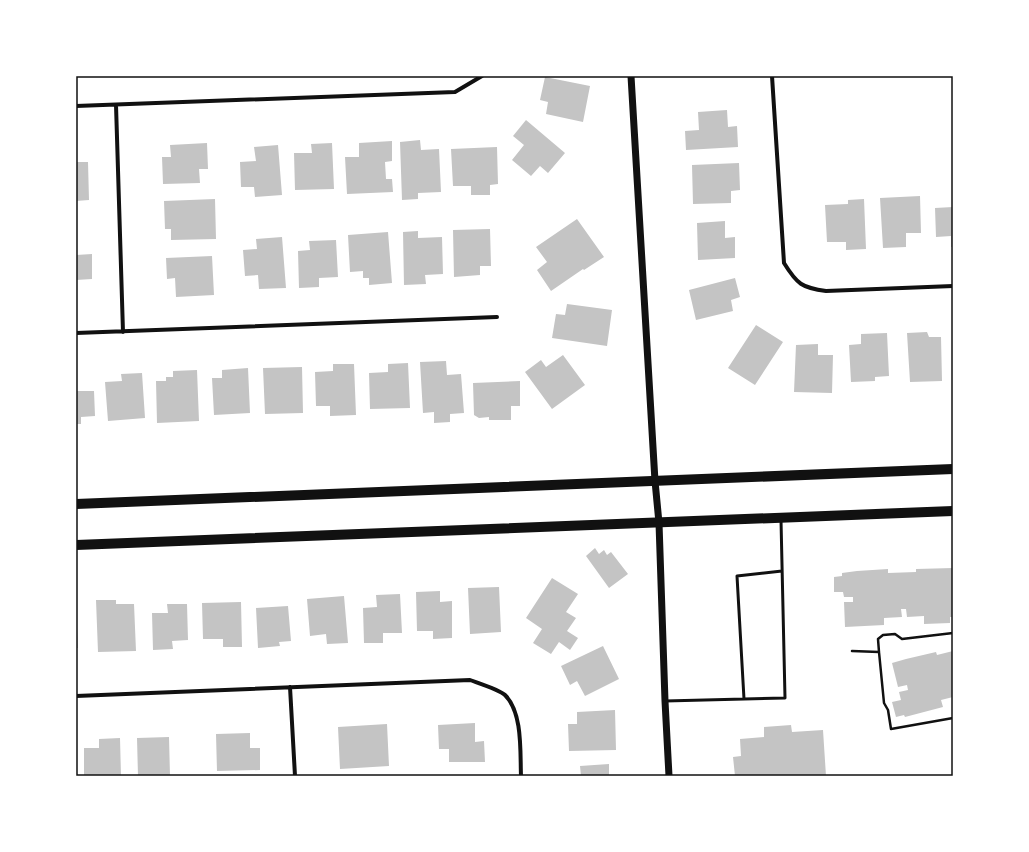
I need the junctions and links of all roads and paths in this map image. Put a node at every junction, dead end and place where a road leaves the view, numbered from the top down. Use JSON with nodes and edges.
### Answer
{"nodes":[{"id":1,"x":482,"y":76,"type":"edge"},
{"id":2,"x":631,"y":76,"type":"edge"},
{"id":3,"x":772,"y":76,"type":"edge"},
{"id":4,"x":116,"y":105,"type":"junction"},
{"id":5,"x":76,"y":106,"type":"edge"},
{"id":6,"x":953,"y":286,"type":"edge"},
{"id":7,"x":497,"y":318,"type":"dead end"},
{"id":8,"x":122,"y":332,"type":"junction"},
{"id":9,"x":76,"y":333,"type":"edge"},
{"id":10,"x":953,"y":469,"type":"edge"},
{"id":11,"x":655,"y":481,"type":"junction"},
{"id":12,"x":76,"y":504,"type":"edge"},
{"id":13,"x":953,"y":511,"type":"edge"},
{"id":14,"x":781,"y":518,"type":"junction"},
{"id":15,"x":659,"y":523,"type":"junction"},
{"id":16,"x":76,"y":545,"type":"edge"},
{"id":17,"x":782,"y":572,"type":"junction"},
{"id":18,"x":953,"y":634,"type":"edge"},
{"id":19,"x":852,"y":651,"type":"dead end"},
{"id":20,"x":879,"y":652,"type":"junction"},
{"id":21,"x":290,"y":687,"type":"junction"},
{"id":22,"x":76,"y":696,"type":"edge"},
{"id":23,"x":744,"y":699,"type":"junction"},
{"id":24,"x":665,"y":701,"type":"junction"},
{"id":25,"x":953,"y":718,"type":"edge"},
{"id":26,"x":294,"y":776,"type":"edge"},
{"id":27,"x":521,"y":776,"type":"edge"},
{"id":28,"x":669,"y":776,"type":"edge"}],
"edges":[{"from":1,"to":4,"type":"street"},
{"from":2,"to":11,"type":"street"},
{"from":3,"to":6,"type":"street"},
{"from":4,"to":5,"type":"street"},
{"from":4,"to":8,"type":"street"},
{"from":7,"to":8,"type":"street"},
{"from":8,"to":9,"type":"street"},
{"from":10,"to":11,"type":"main road"},
{"from":11,"to":12,"type":"main road"},
{"from":11,"to":15,"type":"street"},
{"from":13,"to":14,"type":"main road"},
{"from":14,"to":15,"type":"main road"},
{"from":14,"to":17,"type":"lane"},
{"from":15,"to":16,"type":"main road"},
{"from":15,"to":24,"type":"street"},
{"from":17,"to":23,"type":"lane"},
{"from":17,"to":23,"type":"lane"},
{"from":18,"to":20,"type":"path"},
{"from":19,"to":20,"type":"path"},
{"from":20,"to":25,"type":"path"},
{"from":21,"to":22,"type":"street"},
{"from":21,"to":26,"type":"street"},
{"from":21,"to":27,"type":"street"},
{"from":23,"to":24,"type":"lane"},
{"from":24,"to":28,"type":"street"}]}
